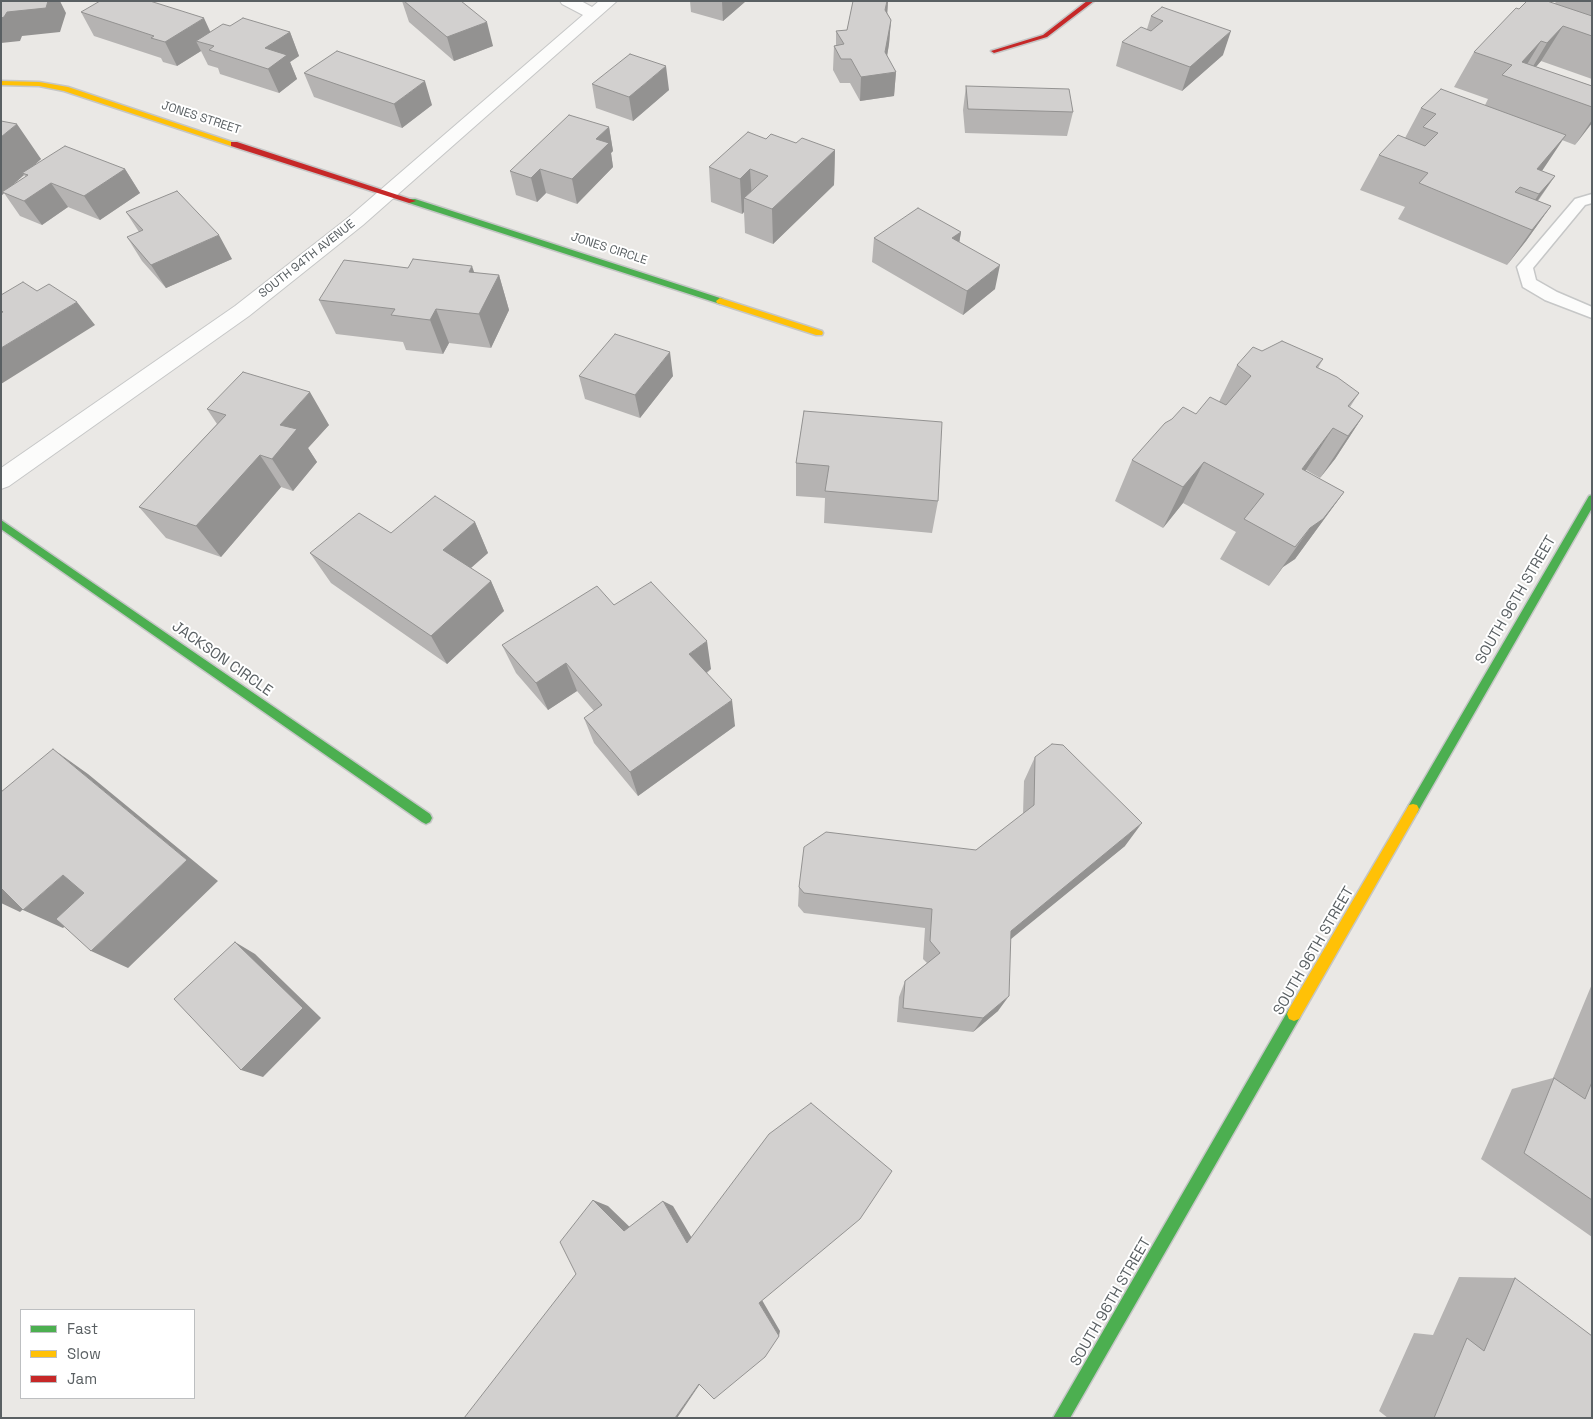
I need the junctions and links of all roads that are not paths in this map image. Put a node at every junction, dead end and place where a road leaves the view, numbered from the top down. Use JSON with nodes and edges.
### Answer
{"nodes":[{"id":1,"x":568,"y":1,"type":"edge"},
{"id":2,"x":1091,"y":1,"type":"edge"},
{"id":3,"x":602,"y":8,"type":"edge"},
{"id":4,"x":994,"y":51,"type":"dead end"},
{"id":5,"x":1,"y":83,"type":"edge"},
{"id":6,"x":389,"y":192,"type":"junction"},
{"id":7,"x":1592,"y":198,"type":"edge"},
{"id":8,"x":1592,"y":313,"type":"edge"},
{"id":9,"x":819,"y":333,"type":"dead end"},
{"id":10,"x":1,"y":480,"type":"edge"},
{"id":11,"x":1592,"y":499,"type":"edge"},
{"id":12,"x":1,"y":524,"type":"edge"},
{"id":13,"x":426,"y":818,"type":"dead end"},
{"id":14,"x":1061,"y":1418,"type":"edge"}],
"edges":[{"from":1,"to":3,"type":"street"},
{"from":2,"to":4,"type":"street"},
{"from":3,"to":6,"type":"street","name":"SOUTH 94TH AVENUE"},
{"from":5,"to":6,"type":"street","name":"JONES STREET"},
{"from":6,"to":9,"type":"street","name":"JONES CIRCLE"},
{"from":6,"to":10,"type":"street","name":"SOUTH 94TH AVENUE"},
{"from":7,"to":8,"type":"lane"},
{"from":11,"to":14,"type":"street","name":"SOUTH 96TH STREET"},
{"from":12,"to":13,"type":"street","name":"JACKSON CIRCLE"}]}
